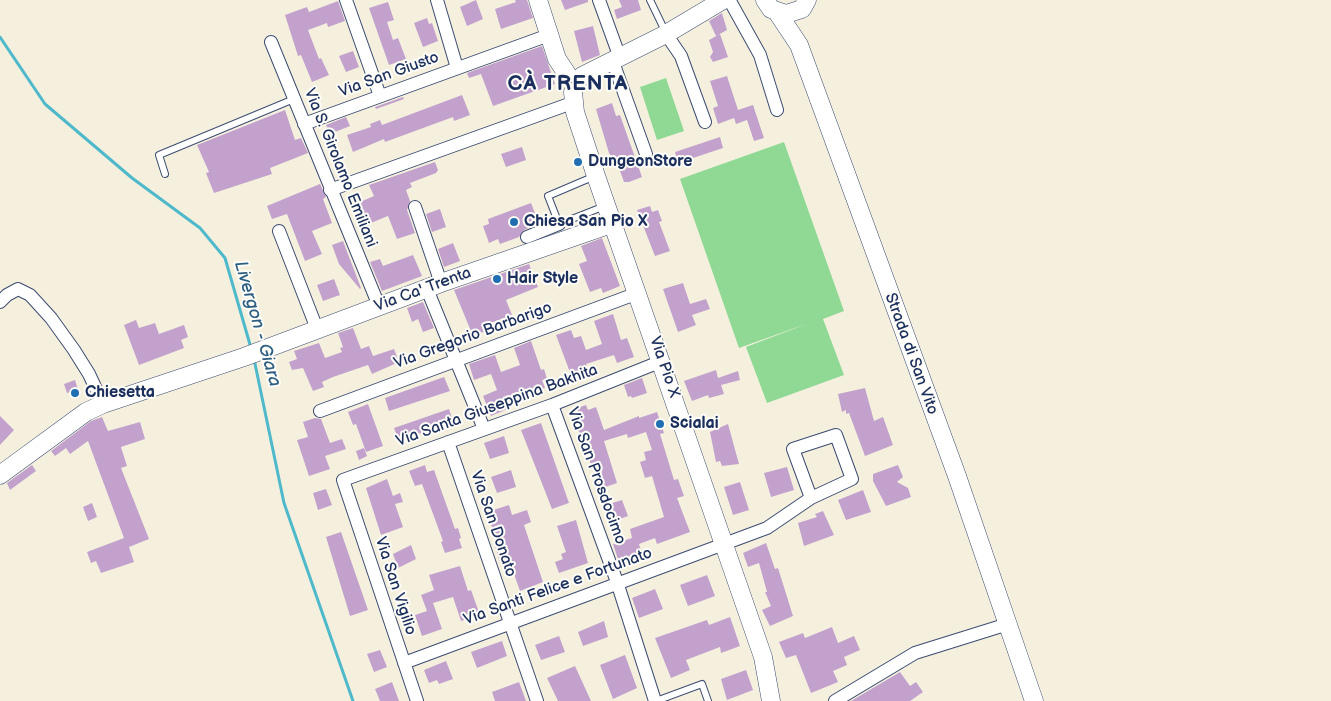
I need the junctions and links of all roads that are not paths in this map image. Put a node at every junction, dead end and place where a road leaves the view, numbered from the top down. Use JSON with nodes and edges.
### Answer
{"nodes":[{"id":1,"x":346,"y":0,"type":"edge"},
{"id":2,"x":437,"y":0,"type":"edge"},
{"id":3,"x":538,"y":0,"type":"edge"},
{"id":4,"x":599,"y":0,"type":"edge"},
{"id":5,"x":650,"y":0,"type":"edge"},
{"id":6,"x":726,"y":2,"type":"edge"},
{"id":7,"x":767,"y":4,"type":"edge"},
{"id":8,"x":805,"y":4,"type":"edge"},
{"id":9,"x":666,"y":34,"type":"junction"},
{"id":10,"x":549,"y":35,"type":"junction"},
{"id":11,"x":271,"y":42,"type":"dead end"},
{"id":12,"x":799,"y":45,"type":"junction"},
{"id":13,"x":617,"y":60,"type":"junction"},
{"id":14,"x":457,"y":68,"type":"junction"},
{"id":15,"x":574,"y":75,"type":"junction"},
{"id":16,"x":380,"y":96,"type":"junction"},
{"id":17,"x":573,"y":97,"type":"junction"},
{"id":18,"x":294,"y":99,"type":"junction"},
{"id":19,"x":777,"y":110,"type":"dead end"},
{"id":20,"x":705,"y":122,"type":"dead end"},
{"id":21,"x":304,"y":124,"type":"junction"},
{"id":22,"x":646,"y":154,"type":"dead end"},
{"id":23,"x":165,"y":174,"type":"dead end"},
{"id":24,"x":596,"y":176,"type":"junction"},
{"id":25,"x":330,"y":190,"type":"junction"},
{"id":26,"x":608,"y":205,"type":"junction"},
{"id":27,"x":415,"y":207,"type":"dead end"},
{"id":28,"x":614,"y":223,"type":"junction"},
{"id":29,"x":559,"y":224,"type":"junction"},
{"id":30,"x":279,"y":231,"type":"dead end"},
{"id":31,"x":527,"y":237,"type":"dead end"},
{"id":32,"x":434,"y":286,"type":"junction"},
{"id":33,"x":638,"y":293,"type":"junction"},
{"id":34,"x":0,"y":302,"type":"edge"},
{"id":35,"x":379,"y":306,"type":"junction"},
{"id":36,"x":317,"y":329,"type":"junction"},
{"id":37,"x":455,"y":360,"type":"junction"},
{"id":38,"x":662,"y":361,"type":"junction"},
{"id":39,"x":103,"y":404,"type":"junction"},
{"id":40,"x":552,"y":404,"type":"junction"},
{"id":41,"x":320,"y":411,"type":"dead end"},
{"id":42,"x":484,"y":429,"type":"junction"},
{"id":43,"x":448,"y":442,"type":"junction"},
{"id":44,"x":0,"y":475,"type":"edge"},
{"id":45,"x":343,"y":480,"type":"joint"},
{"id":46,"x":811,"y":498,"type":"junction"},
{"id":47,"x":725,"y":544,"type":"junction"},
{"id":48,"x":617,"y":582,"type":"junction"},
{"id":49,"x":510,"y":622,"type":"junction"},
{"id":50,"x":1008,"y":624,"type":"junction"},
{"id":51,"x":404,"y":663,"type":"junction"},
{"id":52,"x":417,"y":701,"type":"edge"},
{"id":53,"x":537,"y":701,"type":"edge"},
{"id":54,"x":656,"y":701,"type":"edge"},
{"id":55,"x":708,"y":701,"type":"edge"},
{"id":56,"x":771,"y":701,"type":"edge"},
{"id":57,"x":835,"y":701,"type":"edge"},
{"id":58,"x":1034,"y":701,"type":"edge"}],
"edges":[{"from":1,"to":16,"type":"street"},
{"from":2,"to":14,"type":"street","name":"Via San Giusto"},
{"from":3,"to":10,"type":"street","name":"Via Pio X"},
{"from":4,"to":13,"type":"street"},
{"from":5,"to":9,"type":"lane"},
{"from":6,"to":9,"type":"street"},
{"from":6,"to":19,"type":"street"},
{"from":7,"to":8,"type":"street"},
{"from":7,"to":12,"type":"street","name":"Strada di San Vito"},
{"from":8,"to":12,"type":"street"},
{"from":9,"to":13,"type":"street"},
{"from":9,"to":20,"type":"street"},
{"from":10,"to":14,"type":"street","name":"Via San Giusto"},
{"from":10,"to":15,"type":"street","name":"Via Pio X"},
{"from":11,"to":18,"type":"street","name":"Via S. Girolamo Emiliani"},
{"from":12,"to":50,"type":"street","name":"Strada di San Vito"},
{"from":13,"to":15,"type":"street"},
{"from":13,"to":22,"type":"street"},
{"from":14,"to":16,"type":"street","name":"Via San Giusto"},
{"from":15,"to":17,"type":"street","name":"Via Pio X"},
{"from":16,"to":21,"type":"street","name":"Via San Giusto"},
{"from":17,"to":24,"type":"street","name":"Via Pio X"},
{"from":17,"to":25,"type":"street"},
{"from":18,"to":21,"type":"street","name":"Via S. Girolamo Emiliani"},
{"from":18,"to":23,"type":"lane"},
{"from":21,"to":25,"type":"street","name":"Via S. Girolamo Emiliani"},
{"from":24,"to":26,"type":"street","name":"Via Pio X"},
{"from":24,"to":29,"type":"lane"},
{"from":25,"to":35,"type":"street","name":"Via S. Girolamo Emiliani"},
{"from":26,"to":28,"type":"street","name":"Via Pio X"},
{"from":26,"to":29,"type":"lane"},
{"from":27,"to":32,"type":"street"},
{"from":28,"to":32,"type":"street","name":"Via Ca' Trenta"},
{"from":28,"to":33,"type":"street","name":"Via Pio X"},
{"from":29,"to":31,"type":"street"},
{"from":30,"to":36,"type":"street"},
{"from":32,"to":35,"type":"street","name":"Via Ca' Trenta"},
{"from":32,"to":37,"type":"street"},
{"from":33,"to":37,"type":"street","name":"Via Gregorio Barbarigo"},
{"from":33,"to":38,"type":"street","name":"Via Pio X"},
{"from":34,"to":39,"type":"street"},
{"from":35,"to":36,"type":"street","name":"Via Ca' Trenta"},
{"from":36,"to":39,"type":"street","name":"Via Ca' Trenta"},
{"from":37,"to":41,"type":"street","name":"Via Gregorio Barbarigo"},
{"from":37,"to":42,"type":"street"},
{"from":38,"to":40,"type":"street","name":"Via Santa Giuseppina Bakhita"},
{"from":38,"to":47,"type":"street","name":"Via Pio X"},
{"from":39,"to":44,"type":"street","name":"Via Ca' Trenta"},
{"from":40,"to":42,"type":"street","name":"Via Santa Giuseppina Bakhita"},
{"from":40,"to":48,"type":"street","name":"Via San Prosdocimo"},
{"from":42,"to":43,"type":"street","name":"Via Santa Giuseppina Bakhita"},
{"from":43,"to":45,"type":"street","name":"Via Santa Giuseppina Bakhita"},
{"from":43,"to":49,"type":"street","name":"Via San Donato"},
{"from":45,"to":51,"type":"street","name":"Via San Vigilio"},
{"from":46,"to":46,"type":"street","name":"Via Santi Felice e Fortunato"},
{"from":46,"to":47,"type":"street","name":"Via Santi Felice e Fortunato"},
{"from":47,"to":48,"type":"street","name":"Via Santi Felice e Fortunato"},
{"from":47,"to":56,"type":"street","name":"Via Pio X"},
{"from":48,"to":49,"type":"street","name":"Via Santi Felice e Fortunato"},
{"from":48,"to":54,"type":"street","name":"Via San Prosdocimo"},
{"from":49,"to":51,"type":"street","name":"Via Santi Felice e Fortunato"},
{"from":49,"to":53,"type":"street","name":"Via San Donato"},
{"from":50,"to":57,"type":"street"},
{"from":50,"to":58,"type":"street","name":"Strada di San Vito"},
{"from":51,"to":52,"type":"street","name":"Via San Vigilio"},
{"from":54,"to":55,"type":"lane","name":"Via San Prosdocimo"}]}
